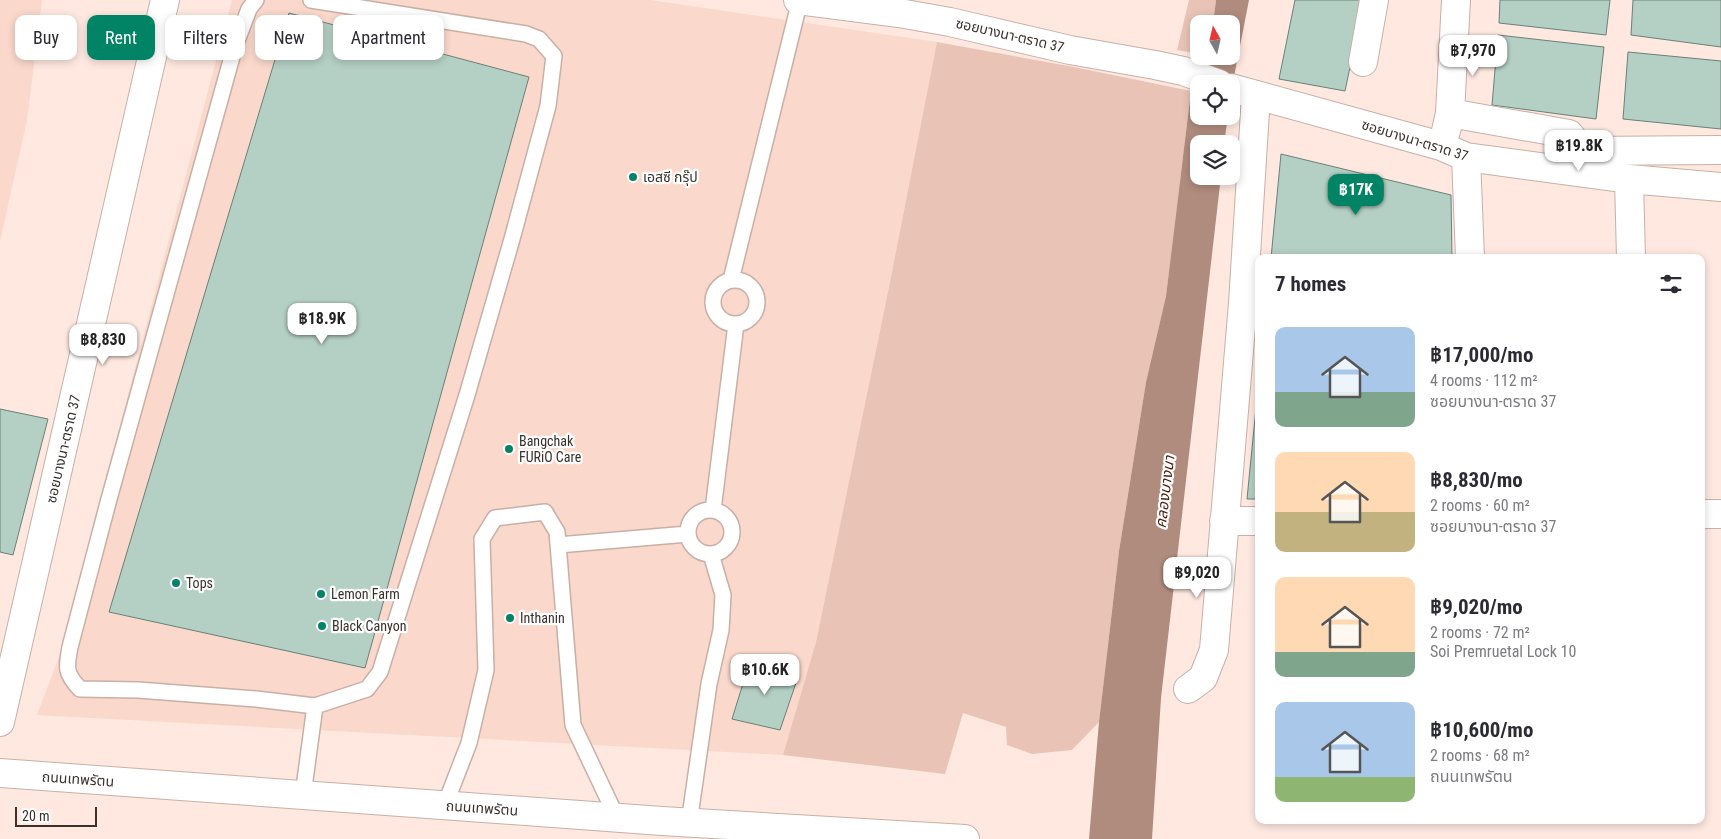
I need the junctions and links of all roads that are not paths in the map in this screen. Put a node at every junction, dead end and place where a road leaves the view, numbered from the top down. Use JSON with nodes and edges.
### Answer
{"nodes":[{"id":1,"x":165,"y":0,"type":"edge"},
{"id":2,"x":256,"y":0,"type":"edge"},
{"id":3,"x":311,"y":0,"type":"edge"},
{"id":4,"x":799,"y":0,"type":"edge"},
{"id":5,"x":1374,"y":0,"type":"edge"},
{"id":6,"x":1456,"y":0,"type":"edge"},
{"id":7,"x":900,"y":6,"type":"edge"},
{"id":8,"x":1363,"y":62,"type":"dead end"},
{"id":9,"x":1194,"y":75,"type":"edge"},
{"id":10,"x":1240,"y":91,"type":"edge"},
{"id":11,"x":1450,"y":113,"type":"junction"},
{"id":12,"x":1238,"y":125,"type":"edge"},
{"id":13,"x":1442,"y":146,"type":"junction"},
{"id":14,"x":1721,"y":150,"type":"edge"},
{"id":15,"x":1466,"y":157,"type":"junction"},
{"id":16,"x":1629,"y":179,"type":"junction"},
{"id":17,"x":1721,"y":187,"type":"edge"},
{"id":18,"x":1470,"y":254,"type":"edge"},
{"id":19,"x":1631,"y":254,"type":"edge"},
{"id":20,"x":731,"y":280,"type":"junction"},
{"id":21,"x":736,"y":324,"type":"junction"},
{"id":22,"x":713,"y":510,"type":"junction"},
{"id":23,"x":1705,"y":514,"type":"edge"},
{"id":24,"x":1721,"y":514,"type":"edge"},
{"id":25,"x":1224,"y":521,"type":"junction"},
{"id":26,"x":1255,"y":521,"type":"edge"},
{"id":27,"x":688,"y":534,"type":"junction"},
{"id":28,"x":558,"y":545,"type":"junction"},
{"id":29,"x":711,"y":554,"type":"junction"},
{"id":30,"x":1188,"y":689,"type":"dead end"},
{"id":31,"x":315,"y":706,"type":"junction"},
{"id":32,"x":0,"y":722,"type":"edge"},
{"id":33,"x":0,"y":773,"type":"edge"},
{"id":34,"x":303,"y":795,"type":"junction"},
{"id":35,"x":445,"y":805,"type":"junction"},
{"id":36,"x":616,"y":818,"type":"junction"},
{"id":37,"x":689,"y":823,"type":"junction"},
{"id":38,"x":965,"y":839,"type":"edge"}],
"edges":[{"from":1,"to":32,"type":"street","name":"ซอยบางนา-ตราด 37"},
{"from":2,"to":31,"type":"lane"},
{"from":3,"to":31,"type":"lane"},
{"from":4,"to":7,"type":"street","name":"ซอยบางนา-ตราด 37"},
{"from":4,"to":20,"type":"lane"},
{"from":5,"to":8,"type":"street"},
{"from":6,"to":11,"type":"street"},
{"from":7,"to":9,"type":"street","name":"ซอยบางนา-ตราด 37"},
{"from":10,"to":13,"type":"street","name":"ซอยบางนา-ตราด 37"},
{"from":11,"to":13,"type":"street"},
{"from":11,"to":14,"type":"street"},
{"from":12,"to":25,"type":"street"},
{"from":13,"to":15,"type":"street","name":"ซอยบางนา-ตราด 37"},
{"from":15,"to":16,"type":"street","name":"ซอยบางนา-ตราด 37"},
{"from":15,"to":18,"type":"street"},
{"from":16,"to":17,"type":"street","name":"ซอยบางนา-ตราด 37"},
{"from":16,"to":19,"type":"street"},
{"from":20,"to":21,"type":"lane"},
{"from":20,"to":21,"type":"lane"},
{"from":21,"to":22,"type":"lane"},
{"from":22,"to":27,"type":"lane"},
{"from":22,"to":29,"type":"lane"},
{"from":23,"to":24,"type":"street"},
{"from":25,"to":26,"type":"street"},
{"from":25,"to":30,"type":"street"},
{"from":27,"to":28,"type":"lane"},
{"from":27,"to":29,"type":"lane"},
{"from":28,"to":35,"type":"lane"},
{"from":28,"to":36,"type":"lane"},
{"from":29,"to":37,"type":"lane"},
{"from":31,"to":34,"type":"lane"},
{"from":33,"to":34,"type":"street","name":"ถนนเทพรัตน"},
{"from":34,"to":35,"type":"street","name":"ถนนเทพรัตน"},
{"from":35,"to":36,"type":"street","name":"ถนนเทพรัตน"},
{"from":36,"to":37,"type":"street","name":"ถนนเทพรัตน"},
{"from":37,"to":38,"type":"street","name":"ถนนเทพรัตน"}]}
